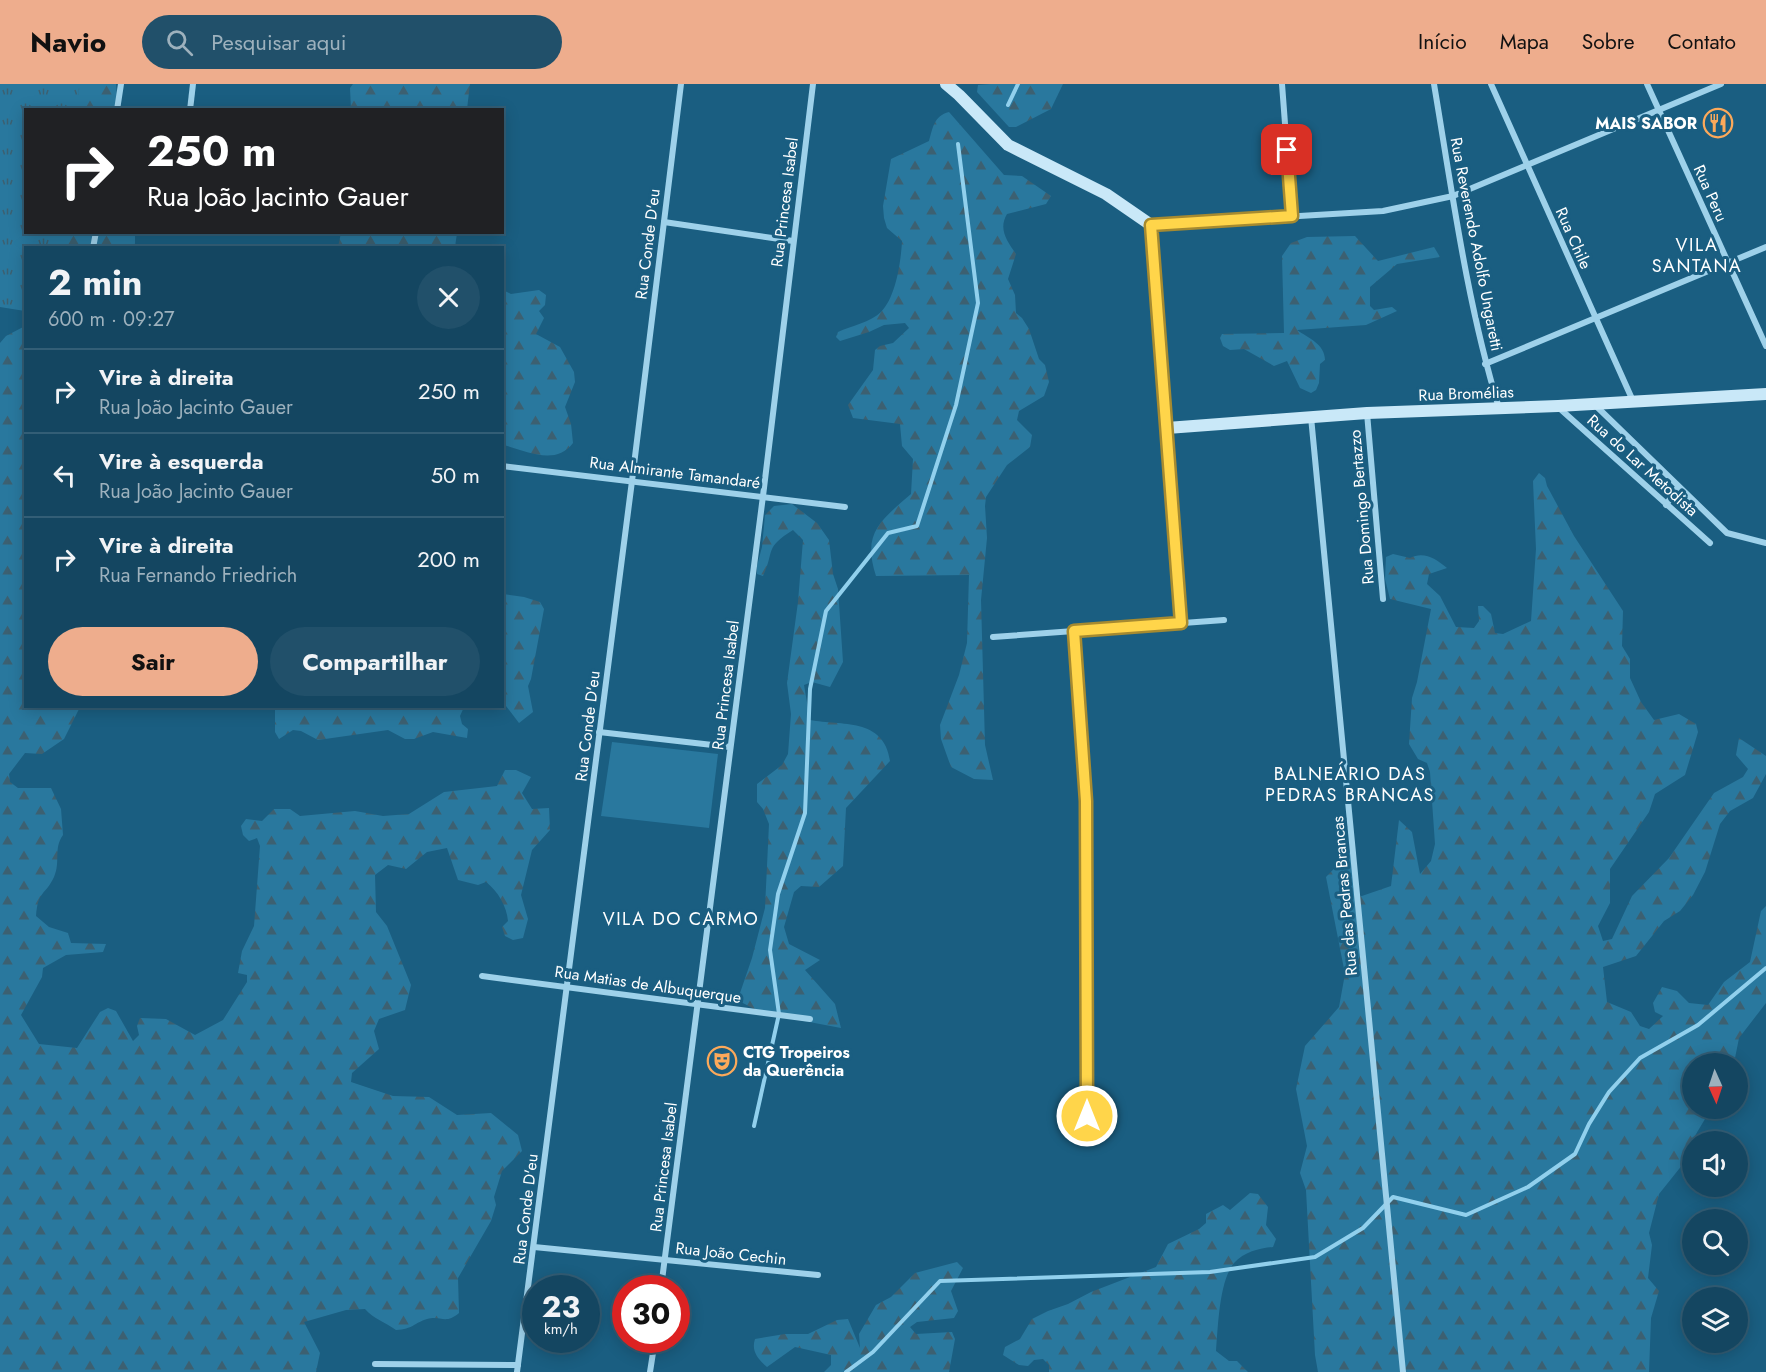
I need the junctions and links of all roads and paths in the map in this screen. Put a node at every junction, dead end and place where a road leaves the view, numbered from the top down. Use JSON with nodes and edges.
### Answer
{"nodes":[{"id":1,"x":121,"y":84,"type":"edge"},
{"id":2,"x":193,"y":84,"type":"edge"},
{"id":3,"x":681,"y":84,"type":"edge"},
{"id":4,"x":813,"y":84,"type":"edge"},
{"id":5,"x":945,"y":84,"type":"edge"},
{"id":6,"x":1282,"y":84,"type":"edge"},
{"id":7,"x":1434,"y":84,"type":"edge"},
{"id":8,"x":1491,"y":84,"type":"edge"},
{"id":9,"x":1647,"y":84,"type":"edge"},
{"id":10,"x":1721,"y":84,"type":"edge"},
{"id":11,"x":117,"y":108,"type":"edge"},
{"id":12,"x":189,"y":108,"type":"edge"},
{"id":13,"x":1659,"y":110,"type":"junction"},
{"id":14,"x":1527,"y":165,"type":"junction"},
{"id":15,"x":1453,"y":196,"type":"junction"},
{"id":16,"x":1292,"y":216,"type":"junction"},
{"id":17,"x":664,"y":222,"type":"junction"},
{"id":18,"x":1151,"y":225,"type":"junction"},
{"id":19,"x":793,"y":241,"type":"junction"},
{"id":20,"x":1766,"y":247,"type":"edge"},
{"id":21,"x":1728,"y":263,"type":"junction"},
{"id":22,"x":1595,"y":317,"type":"junction"},
{"id":23,"x":1766,"y":346,"type":"edge"},
{"id":24,"x":1485,"y":364,"type":"junction"},
{"id":25,"x":1766,"y":394,"type":"edge"},
{"id":26,"x":1634,"y":402,"type":"junction"},
{"id":27,"x":1594,"y":404,"type":"junction"},
{"id":28,"x":1558,"y":406,"type":"junction"},
{"id":29,"x":1499,"y":408,"type":"junction"},
{"id":30,"x":1367,"y":413,"type":"junction"},
{"id":31,"x":1311,"y":417,"type":"junction"},
{"id":32,"x":1167,"y":428,"type":"junction"},
{"id":33,"x":504,"y":466,"type":"edge"},
{"id":34,"x":632,"y":481,"type":"junction"},
{"id":35,"x":1678,"y":487,"type":"junction"},
{"id":36,"x":763,"y":496,"type":"junction"},
{"id":37,"x":1666,"y":505,"type":"junction"},
{"id":38,"x":845,"y":507,"type":"dead end"},
{"id":39,"x":1710,"y":543,"type":"dead end"},
{"id":40,"x":1766,"y":543,"type":"edge"},
{"id":41,"x":1383,"y":599,"type":"dead end"},
{"id":42,"x":1224,"y":620,"type":"dead end"},
{"id":43,"x":1181,"y":623,"type":"junction"},
{"id":44,"x":1074,"y":631,"type":"junction"},
{"id":45,"x":993,"y":637,"type":"dead end"},
{"id":46,"x":599,"y":732,"type":"junction"},
{"id":47,"x":730,"y":747,"type":"junction"},
{"id":48,"x":482,"y":976,"type":"dead end"},
{"id":49,"x":567,"y":987,"type":"junction"},
{"id":50,"x":698,"y":1005,"type":"junction"},
{"id":51,"x":810,"y":1019,"type":"dead end"},
{"id":52,"x":1087,"y":1116,"type":"dead end"},
{"id":53,"x":534,"y":1247,"type":"junction"},
{"id":54,"x":665,"y":1260,"type":"junction"},
{"id":55,"x":663,"y":1275,"type":"edge"},
{"id":56,"x":818,"y":1275,"type":"dead end"},
{"id":57,"x":652,"y":1353,"type":"edge"},
{"id":58,"x":375,"y":1364,"type":"dead end"},
{"id":59,"x":518,"y":1369,"type":"edge"},
{"id":60,"x":650,"y":1372,"type":"edge"},
{"id":61,"x":1403,"y":1372,"type":"edge"}],
"edges":[{"from":1,"to":11,"type":"street"},
{"from":2,"to":12,"type":"street"},
{"from":3,"to":17,"type":"street","name":"Rua Conde D'eu"},
{"from":4,"to":19,"type":"street","name":"Rua Princesa Isabel"},
{"from":5,"to":18,"type":"street"},
{"from":6,"to":16,"type":"street"},
{"from":7,"to":15,"type":"street","name":"Rua Reverendo Adolfo Ungaretti"},
{"from":8,"to":14,"type":"street","name":"Rua Chile"},
{"from":9,"to":13,"type":"street","name":"Rua Peru"},
{"from":10,"to":13,"type":"street"},
{"from":13,"to":14,"type":"street"},
{"from":13,"to":21,"type":"street","name":"Rua Peru"},
{"from":14,"to":15,"type":"street"},
{"from":14,"to":22,"type":"street","name":"Rua Chile"},
{"from":15,"to":16,"type":"street"},
{"from":15,"to":24,"type":"street","name":"Rua Reverendo Adolfo Ungaretti"},
{"from":16,"to":18,"type":"street"},
{"from":17,"to":19,"type":"street"},
{"from":17,"to":34,"type":"street","name":"Rua Conde D'eu"},
{"from":18,"to":32,"type":"street"},
{"from":19,"to":36,"type":"street","name":"Rua Princesa Isabel"},
{"from":20,"to":21,"type":"street"},
{"from":21,"to":22,"type":"street"},
{"from":21,"to":23,"type":"street","name":"Rua Peru"},
{"from":22,"to":24,"type":"street"},
{"from":22,"to":26,"type":"street","name":"Rua Chile"},
{"from":24,"to":29,"type":"street","name":"Rua Reverendo Adolfo Ungaretti"},
{"from":25,"to":26,"type":"street","name":"Rua Bromélias"},
{"from":26,"to":27,"type":"street","name":"Rua Bromélias"},
{"from":27,"to":28,"type":"street","name":"Rua Bromélias"},
{"from":27,"to":35,"type":"street"},
{"from":28,"to":29,"type":"street","name":"Rua Bromélias"},
{"from":28,"to":37,"type":"street","name":"Rua do Lar Metodista"},
{"from":29,"to":30,"type":"street","name":"Rua Bromélias"},
{"from":30,"to":31,"type":"street","name":"Rua Bromélias"},
{"from":30,"to":41,"type":"street","name":"Rua Domingo Bertazzo"},
{"from":31,"to":32,"type":"street","name":"Rua Bromélias"},
{"from":31,"to":61,"type":"street","name":"Rua das Pedras Brancas"},
{"from":32,"to":43,"type":"street"},
{"from":33,"to":34,"type":"street","name":"Rua Almirante Tamandaré"},
{"from":34,"to":36,"type":"street","name":"Rua Almirante Tamandaré"},
{"from":34,"to":46,"type":"street","name":"Rua Conde D'eu"},
{"from":35,"to":37,"type":"street"},
{"from":35,"to":40,"type":"street"},
{"from":36,"to":38,"type":"street","name":"Rua Almirante Tamandaré"},
{"from":36,"to":47,"type":"street","name":"Rua Princesa Isabel"},
{"from":37,"to":39,"type":"street","name":"Rua do Lar Metodista"},
{"from":42,"to":43,"type":"street"},
{"from":43,"to":44,"type":"street"},
{"from":44,"to":45,"type":"street"},
{"from":44,"to":52,"type":"street"},
{"from":46,"to":47,"type":"street"},
{"from":46,"to":49,"type":"street","name":"Rua Conde D'eu"},
{"from":47,"to":50,"type":"street","name":"Rua Princesa Isabel"},
{"from":48,"to":49,"type":"street","name":"Rua Matias de Albuquerque"},
{"from":49,"to":50,"type":"street","name":"Rua Matias de Albuquerque"},
{"from":49,"to":53,"type":"street","name":"Rua Conde D'eu"},
{"from":50,"to":51,"type":"street","name":"Rua Matias de Albuquerque"},
{"from":50,"to":54,"type":"street","name":"Rua Princesa Isabel"},
{"from":53,"to":54,"type":"street","name":"Rua João Cechin"},
{"from":53,"to":59,"type":"street","name":"Rua Conde D'eu"},
{"from":54,"to":55,"type":"street","name":"Rua Princesa Isabel"},
{"from":54,"to":56,"type":"street","name":"Rua João Cechin"},
{"from":57,"to":60,"type":"street"},
{"from":58,"to":59,"type":"street"}]}
